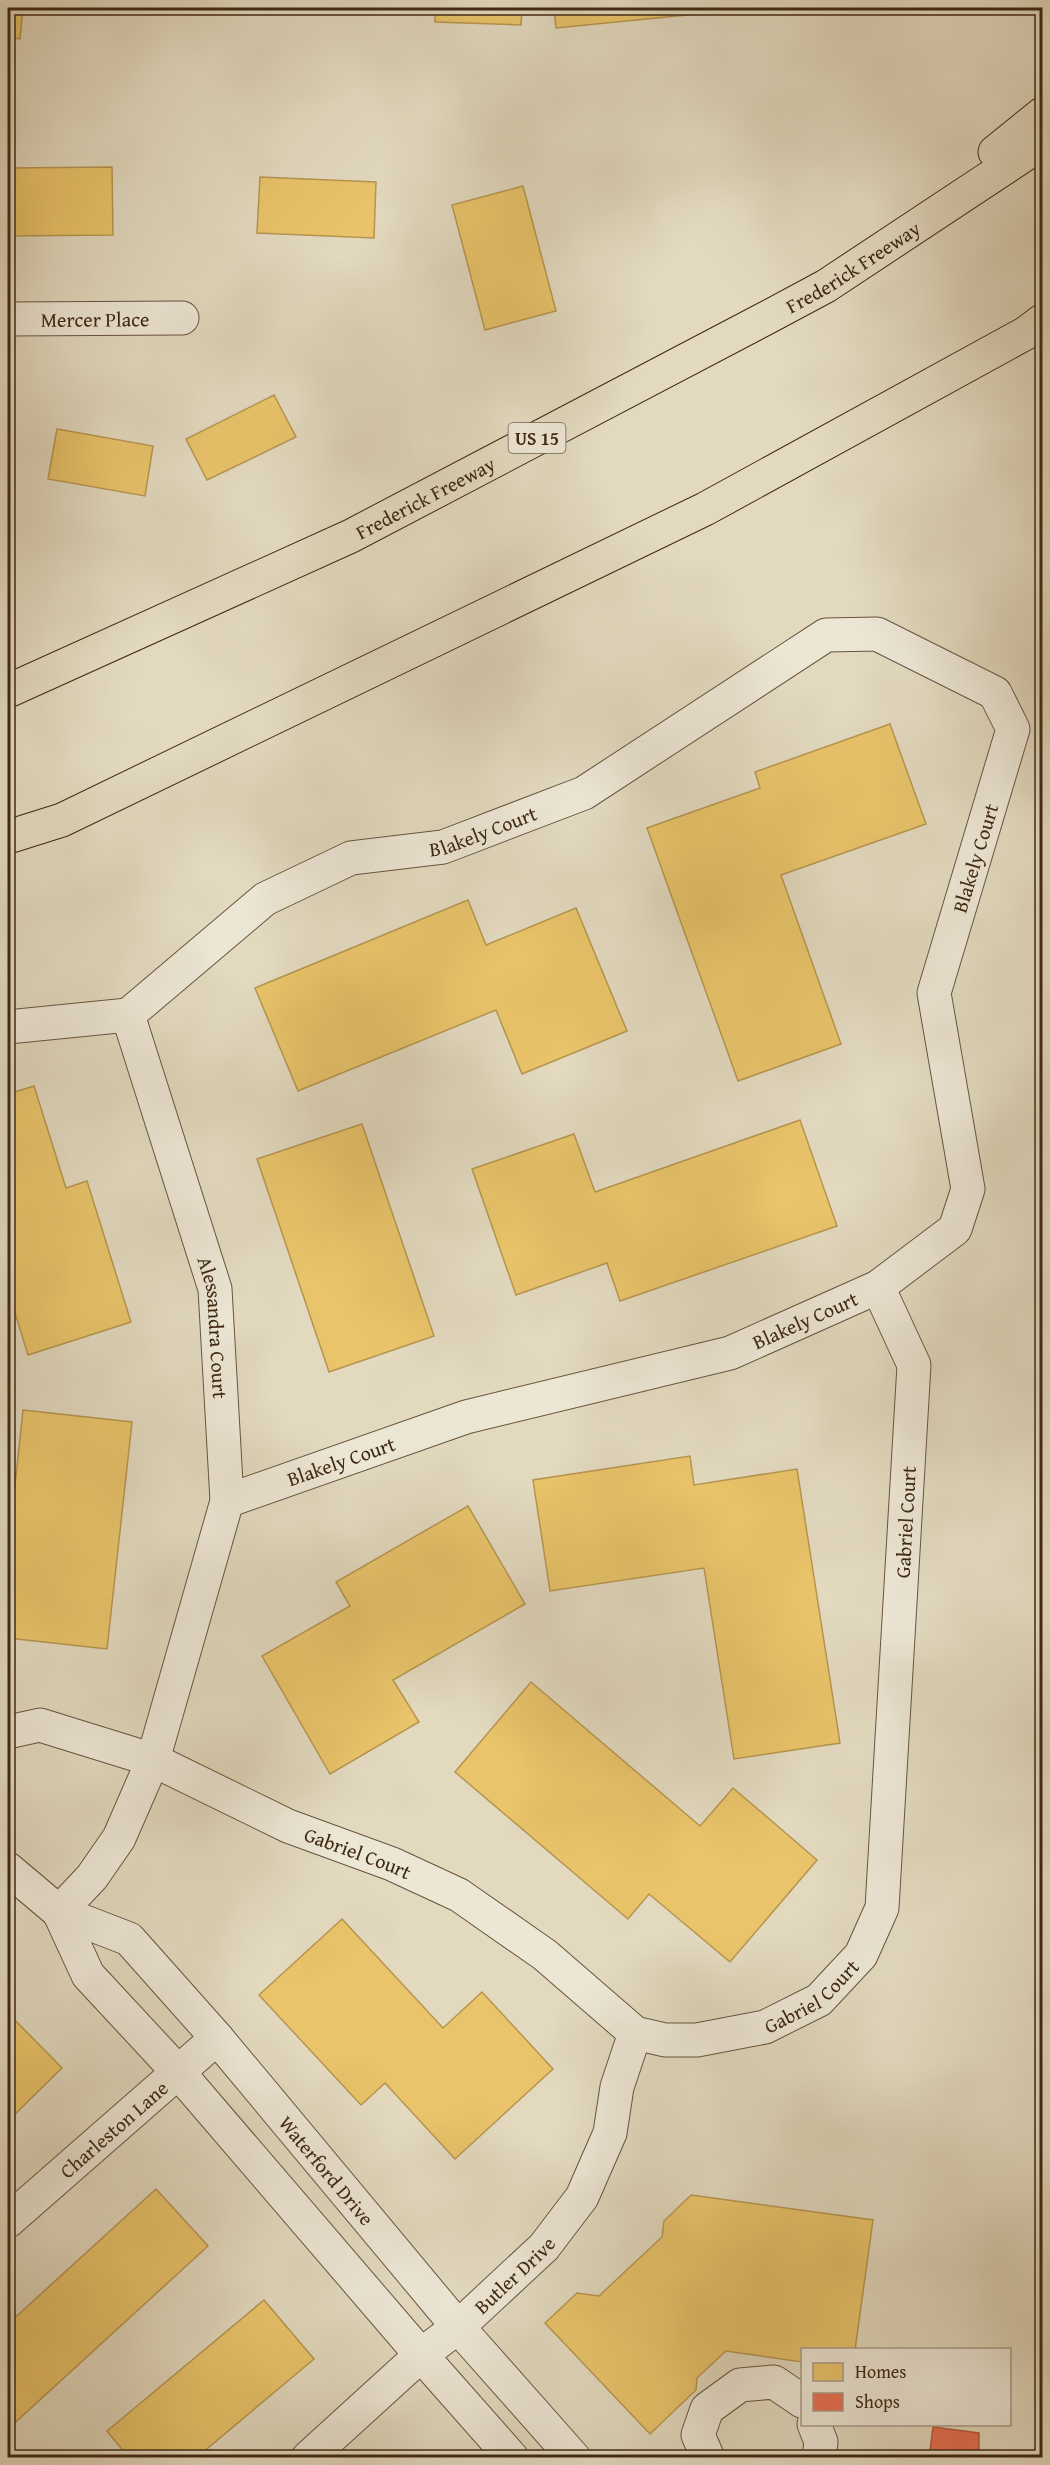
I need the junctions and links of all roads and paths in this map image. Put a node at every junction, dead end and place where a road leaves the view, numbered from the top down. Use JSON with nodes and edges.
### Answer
{"nodes":[{"id":1,"x":1042,"y":114,"type":"edge"},
{"id":2,"x":1042,"y":143,"type":"edge"},
{"id":3,"x":826,"y":286,"type":"junction"},
{"id":4,"x":182,"y":318,"type":"dead end"},
{"id":5,"x":8,"y":320,"type":"edge"},
{"id":6,"x":1037,"y":326,"type":"edge"},
{"id":7,"x":8,"y":691,"type":"edge"},
{"id":8,"x":8,"y":837,"type":"edge"},
{"id":9,"x":128,"y":1015,"type":"junction"},
{"id":10,"x":8,"y":1027,"type":"edge"},
{"id":11,"x":878,"y":1287,"type":"junction"},
{"id":12,"x":227,"y":1501,"type":"junction"},
{"id":13,"x":8,"y":1732,"type":"edge"},
{"id":14,"x":153,"y":1760,"type":"junction"},
{"id":15,"x":8,"y":1869,"type":"edge"},
{"id":16,"x":59,"y":1912,"type":"junction"},
{"id":17,"x":635,"y":2033,"type":"junction"},
{"id":18,"x":217,"y":2038,"type":"junction"},
{"id":19,"x":179,"y":2073,"type":"junction"},
{"id":20,"x":8,"y":2221,"type":"edge"},
{"id":21,"x":458,"y":2327,"type":"junction"},
{"id":22,"x":421,"y":2355,"type":"junction"},
{"id":23,"x":801,"y":2400,"type":"edge"},
{"id":24,"x":815,"y":2426,"type":"edge"},
{"id":25,"x":308,"y":2457,"type":"edge"},
{"id":26,"x":512,"y":2457,"type":"edge"},
{"id":27,"x":574,"y":2457,"type":"edge"},
{"id":28,"x":708,"y":2457,"type":"edge"},
{"id":29,"x":819,"y":2457,"type":"edge"}],
"edges":[{"from":1,"to":3,"type":"highway"},
{"from":2,"to":3,"type":"highway","name":"Frederick Freeway","number":"US 15"},
{"from":3,"to":7,"type":"highway","name":"Frederick Freeway","number":"US 15"},
{"from":4,"to":5,"type":"street","name":"Mercer Place"},
{"from":6,"to":8,"type":"highway"},
{"from":9,"to":10,"type":"street"},
{"from":9,"to":11,"type":"street","name":"Blakely Court"},
{"from":9,"to":12,"type":"street","name":"Alessandra Court"},
{"from":11,"to":12,"type":"street","name":"Blakely Court"},
{"from":11,"to":17,"type":"street","name":"Gabriel Court"},
{"from":12,"to":14,"type":"street","name":"Alessandra Court"},
{"from":13,"to":14,"type":"street"},
{"from":14,"to":16,"type":"street","name":"Alessandra Court"},
{"from":14,"to":17,"type":"street","name":"Gabriel Court"},
{"from":15,"to":16,"type":"street","name":"Waterford Drive"},
{"from":16,"to":18,"type":"street","name":"Waterford Drive"},
{"from":16,"to":19,"type":"street","name":"Waterford Drive"},
{"from":17,"to":21,"type":"street","name":"Butler Drive"},
{"from":18,"to":19,"type":"street","name":"Charleston Lane"},
{"from":18,"to":21,"type":"street","name":"Waterford Drive"},
{"from":19,"to":20,"type":"street","name":"Charleston Lane"},
{"from":19,"to":22,"type":"street","name":"Waterford Drive"},
{"from":21,"to":22,"type":"street","name":"Butler Drive"},
{"from":21,"to":27,"type":"street","name":"Waterford Drive"},
{"from":22,"to":25,"type":"street","name":"Butler Drive"},
{"from":22,"to":26,"type":"street","name":"Waterford Drive"},
{"from":23,"to":28,"type":"street"},
{"from":24,"to":29,"type":"street"}]}
